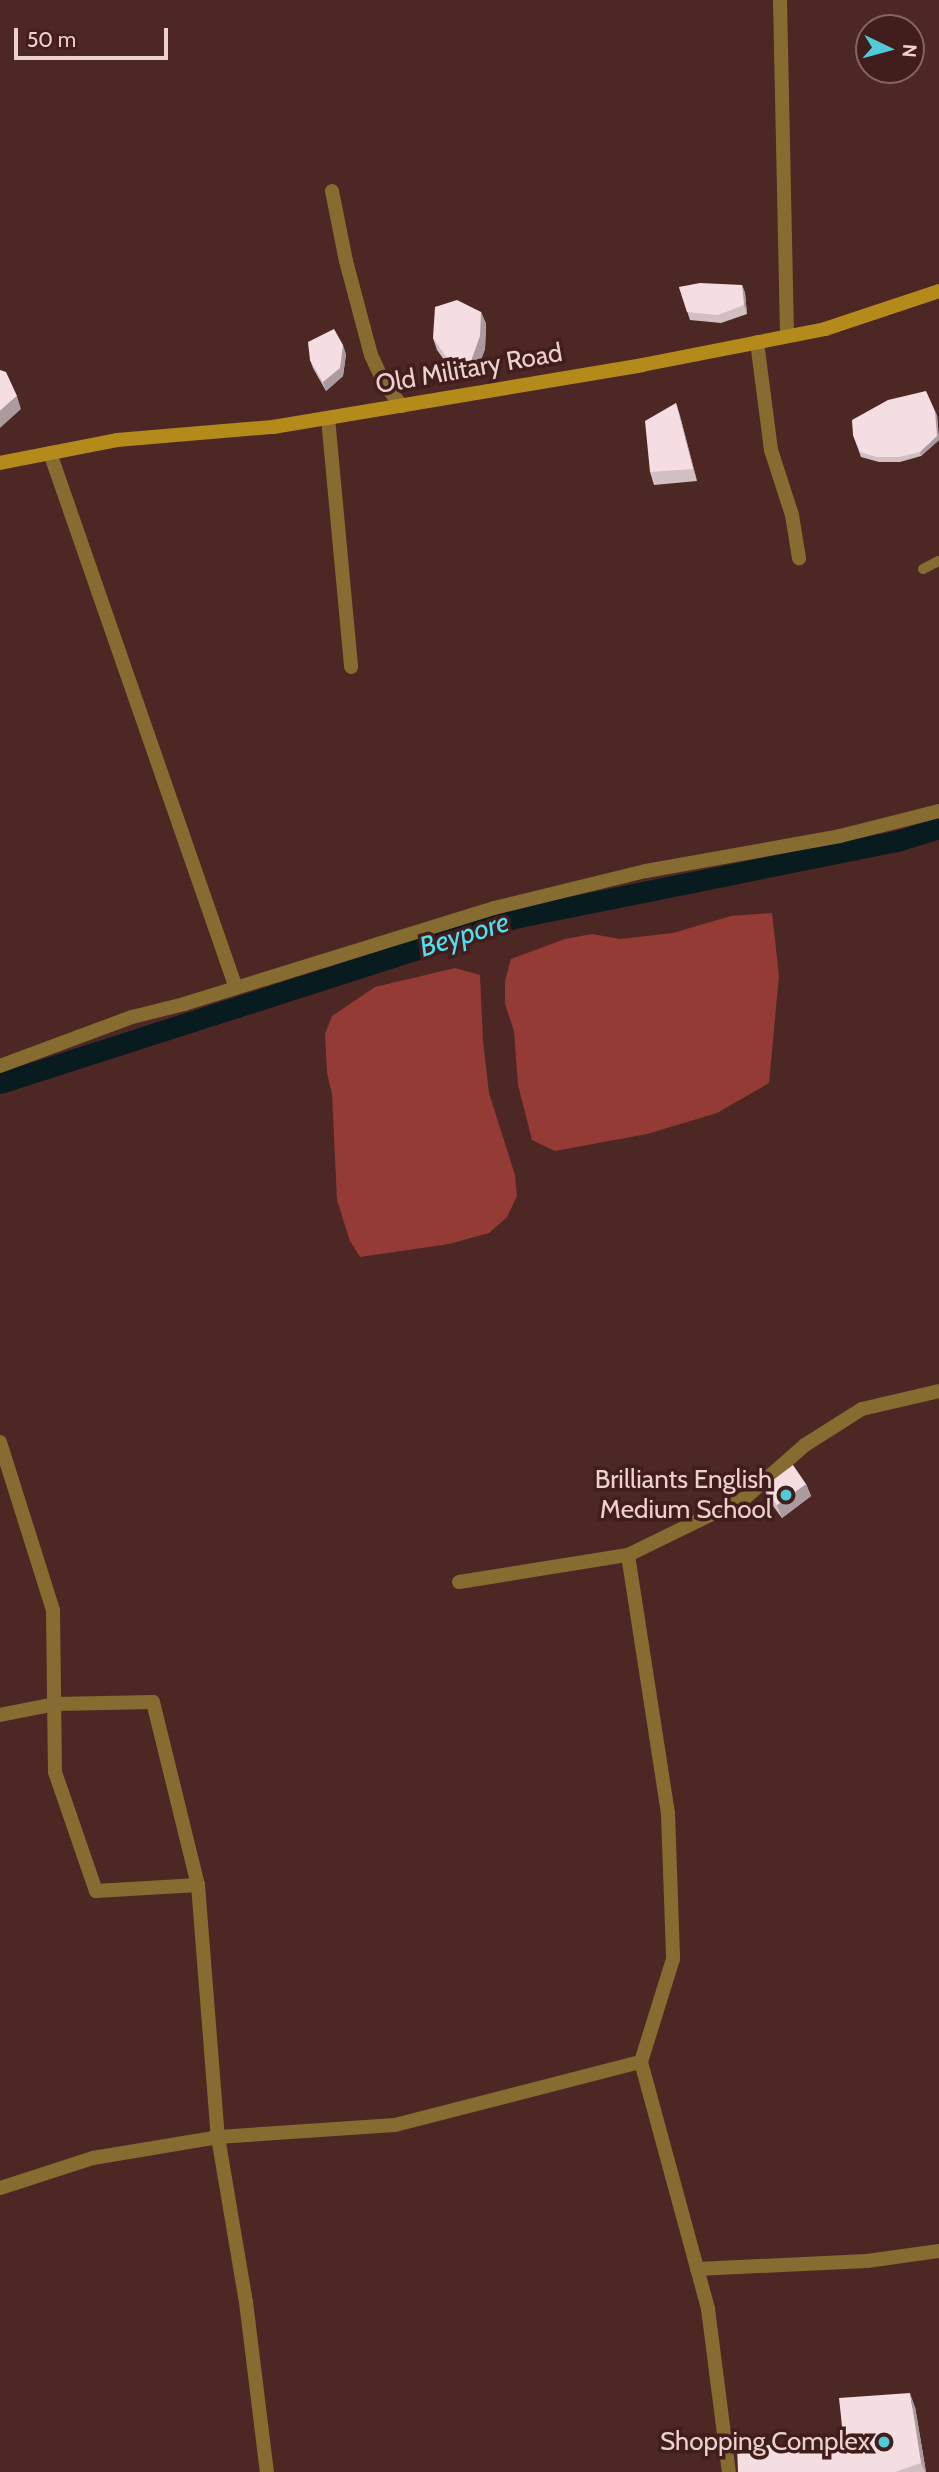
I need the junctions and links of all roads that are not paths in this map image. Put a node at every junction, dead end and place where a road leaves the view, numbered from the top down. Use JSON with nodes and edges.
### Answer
{"nodes":[{"id":1,"x":780,"y":0,"type":"edge"},
{"id":2,"x":332,"y":191,"type":"dead end"},
{"id":3,"x":939,"y":291,"type":"edge"},
{"id":4,"x":787,"y":336,"type":"junction"},
{"id":5,"x":757,"y":342,"type":"junction"},
{"id":6,"x":401,"y":406,"type":"junction"},
{"id":7,"x":328,"y":418,"type":"junction"},
{"id":8,"x":50,"y":453,"type":"junction"},
{"id":9,"x":0,"y":463,"type":"edge"},
{"id":10,"x":799,"y":558,"type":"dead end"},
{"id":11,"x":939,"y":561,"type":"edge"},
{"id":12,"x":923,"y":569,"type":"dead end"},
{"id":13,"x":351,"y":667,"type":"dead end"},
{"id":14,"x":939,"y":811,"type":"edge"},
{"id":15,"x":236,"y":988,"type":"junction"},
{"id":16,"x":0,"y":1066,"type":"edge"},
{"id":17,"x":939,"y":1391,"type":"edge"},
{"id":18,"x":0,"y":1442,"type":"edge"},
{"id":19,"x":628,"y":1555,"type":"junction"},
{"id":20,"x":459,"y":1582,"type":"dead end"},
{"id":21,"x":54,"y":1704,"type":"junction"},
{"id":22,"x":0,"y":1715,"type":"edge"},
{"id":23,"x":198,"y":1885,"type":"junction"},
{"id":24,"x":641,"y":2062,"type":"junction"},
{"id":25,"x":218,"y":2137,"type":"junction"},
{"id":26,"x":0,"y":2188,"type":"edge"},
{"id":27,"x":939,"y":2251,"type":"edge"},
{"id":28,"x":697,"y":2269,"type":"junction"},
{"id":29,"x":267,"y":2472,"type":"edge"},
{"id":30,"x":729,"y":2472,"type":"edge"}],
"edges":[{"from":1,"to":4,"type":"street"},
{"from":2,"to":6,"type":"street"},
{"from":3,"to":4,"type":"main road","name":"Old Military Road"},
{"from":4,"to":5,"type":"main road","name":"Old Military Road"},
{"from":5,"to":6,"type":"main road","name":"Old Military Road"},
{"from":5,"to":10,"type":"street"},
{"from":6,"to":7,"type":"main road","name":"Old Military Road"},
{"from":7,"to":8,"type":"main road","name":"Old Military Road"},
{"from":7,"to":13,"type":"street"},
{"from":8,"to":9,"type":"main road","name":"Old Military Road"},
{"from":8,"to":15,"type":"street"},
{"from":11,"to":12,"type":"lane"},
{"from":14,"to":15,"type":"street"},
{"from":15,"to":16,"type":"street"},
{"from":17,"to":19,"type":"street"},
{"from":18,"to":21,"type":"street"},
{"from":19,"to":20,"type":"street"},
{"from":19,"to":24,"type":"street"},
{"from":21,"to":22,"type":"street"},
{"from":21,"to":23,"type":"street"},
{"from":21,"to":23,"type":"street"},
{"from":23,"to":25,"type":"street"},
{"from":24,"to":25,"type":"street"},
{"from":24,"to":28,"type":"street"},
{"from":25,"to":26,"type":"street"},
{"from":25,"to":29,"type":"street"},
{"from":27,"to":28,"type":"street"},
{"from":28,"to":30,"type":"street"}]}
